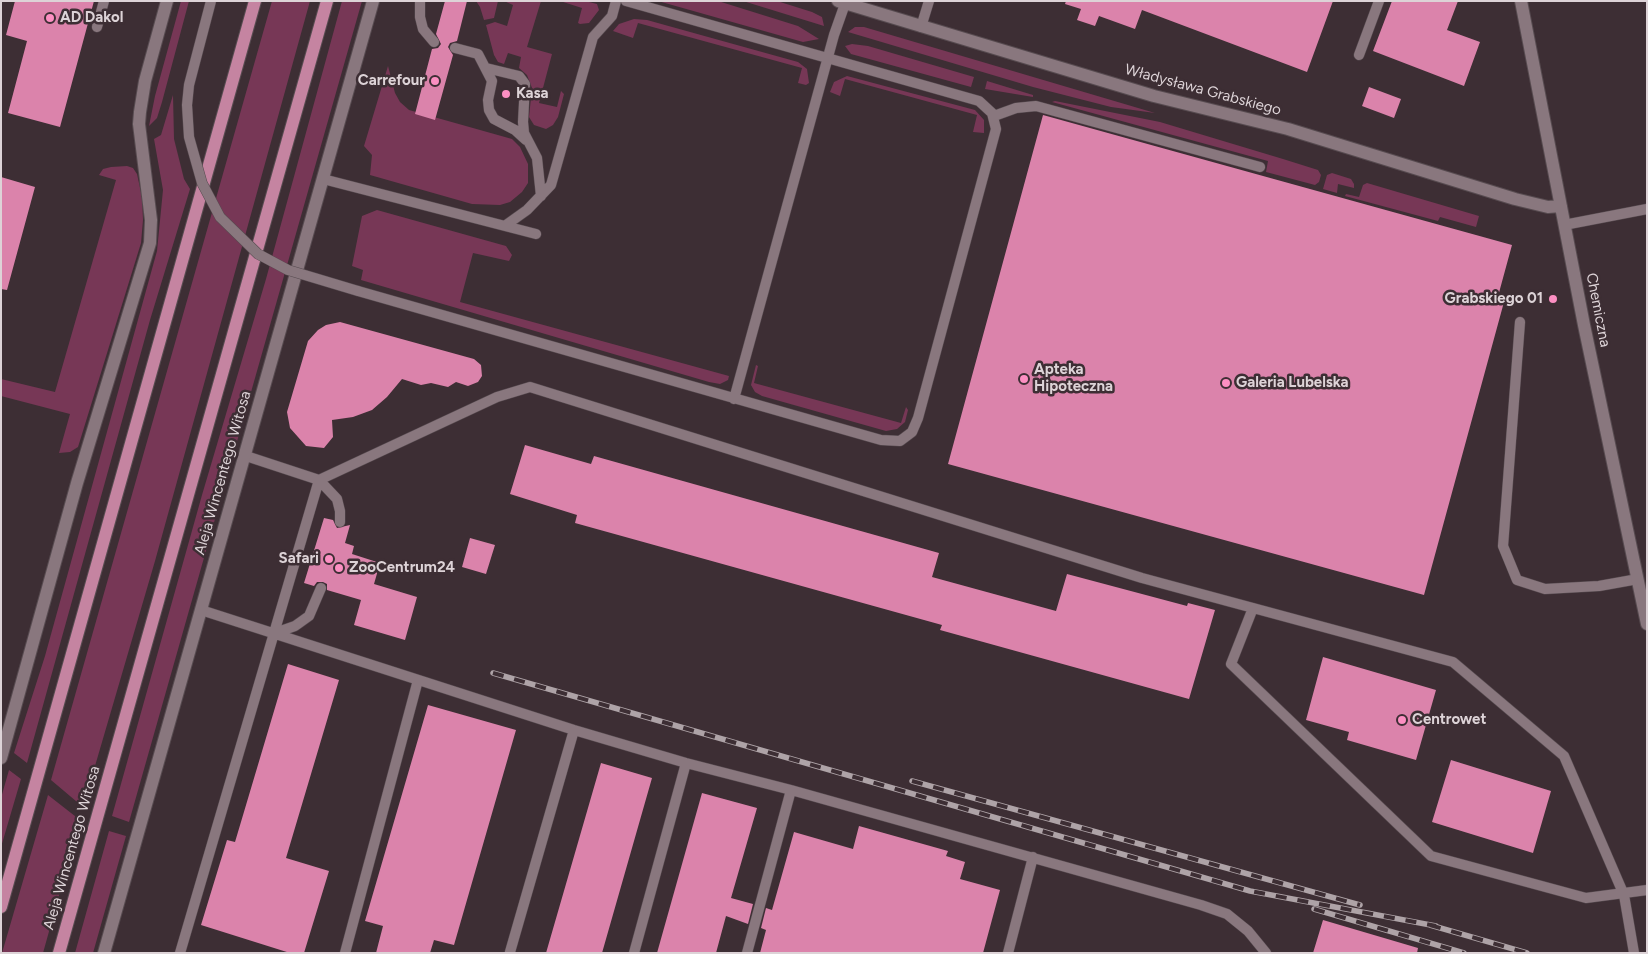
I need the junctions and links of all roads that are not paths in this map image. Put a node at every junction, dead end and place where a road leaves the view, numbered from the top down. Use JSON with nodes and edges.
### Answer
{"nodes":[{"id":1,"x":104,"y":1,"type":"edge"},
{"id":2,"x":167,"y":1,"type":"edge"},
{"id":3,"x":211,"y":1,"type":"edge"},
{"id":4,"x":256,"y":1,"type":"edge"},
{"id":5,"x":327,"y":1,"type":"edge"},
{"id":6,"x":373,"y":1,"type":"edge"},
{"id":7,"x":420,"y":1,"type":"edge"},
{"id":8,"x":616,"y":1,"type":"edge"},
{"id":9,"x":626,"y":1,"type":"edge"},
{"id":10,"x":929,"y":1,"type":"edge"},
{"id":11,"x":1379,"y":1,"type":"edge"},
{"id":12,"x":1521,"y":1,"type":"edge"},
{"id":13,"x":843,"y":2,"type":"edge"},
{"id":14,"x":97,"y":27,"type":"dead end"},
{"id":15,"x":922,"y":27,"type":"junction"},
{"id":16,"x":434,"y":42,"type":"dead end"},
{"id":17,"x":455,"y":48,"type":"dead end"},
{"id":18,"x":1359,"y":55,"type":"dead end"},
{"id":19,"x":828,"y":58,"type":"junction"},
{"id":20,"x":486,"y":68,"type":"junction"},
{"id":21,"x":994,"y":116,"type":"junction"},
{"id":22,"x":531,"y":146,"type":"junction"},
{"id":23,"x":1260,"y":167,"type":"dead end"},
{"id":24,"x":323,"y":179,"type":"junction"},
{"id":25,"x":541,"y":196,"type":"junction"},
{"id":26,"x":1561,"y":206,"type":"junction"},
{"id":27,"x":1647,"y":209,"type":"edge"},
{"id":28,"x":506,"y":225,"type":"junction"},
{"id":29,"x":1564,"y":225,"type":"junction"},
{"id":30,"x":536,"y":234,"type":"dead end"},
{"id":31,"x":1520,"y":322,"type":"dead end"},
{"id":32,"x":734,"y":399,"type":"junction"},
{"id":33,"x":246,"y":456,"type":"junction"},
{"id":34,"x":319,"y":480,"type":"junction"},
{"id":35,"x":340,"y":522,"type":"dead end"},
{"id":36,"x":1638,"y":579,"type":"junction"},
{"id":37,"x":321,"y":588,"type":"dead end"},
{"id":38,"x":1253,"y":608,"type":"junction"},
{"id":39,"x":201,"y":610,"type":"junction"},
{"id":40,"x":1647,"y":624,"type":"edge"},
{"id":41,"x":275,"y":633,"type":"junction"},
{"id":42,"x":418,"y":680,"type":"junction"},
{"id":43,"x":574,"y":730,"type":"junction"},
{"id":44,"x":1,"y":758,"type":"edge"},
{"id":45,"x":686,"y":764,"type":"junction"},
{"id":46,"x":791,"y":790,"type":"junction"},
{"id":47,"x":1033,"y":857,"type":"junction"},
{"id":48,"x":1647,"y":890,"type":"edge"},
{"id":49,"x":1624,"y":895,"type":"junction"},
{"id":50,"x":1,"y":908,"type":"edge"},
{"id":51,"x":510,"y":952,"type":"edge"},
{"id":52,"x":59,"y":953,"type":"edge"},
{"id":53,"x":104,"y":953,"type":"edge"},
{"id":54,"x":180,"y":953,"type":"edge"},
{"id":55,"x":345,"y":953,"type":"edge"},
{"id":56,"x":634,"y":953,"type":"edge"},
{"id":57,"x":747,"y":953,"type":"edge"},
{"id":58,"x":1008,"y":953,"type":"edge"},
{"id":59,"x":1266,"y":953,"type":"edge"},
{"id":60,"x":1634,"y":953,"type":"edge"}],
"edges":[{"from":1,"to":14,"type":"lane"},
{"from":2,"to":44,"type":"street"},
{"from":3,"to":32,"type":"lane","bridge":true},
{"from":4,"to":50,"type":"main road"},
{"from":5,"to":52,"type":"main road","name":"Aleja Wincentego Witosa"},
{"from":6,"to":24,"type":"street","name":"Aleja Wincentego Witosa"},
{"from":7,"to":16,"type":"lane"},
{"from":8,"to":25,"type":"lane"},
{"from":9,"to":19,"type":"lane"},
{"from":10,"to":15,"type":"lane"},
{"from":11,"to":18,"type":"lane"},
{"from":12,"to":26,"type":"street","name":"Chemiczna"},
{"from":13,"to":15,"type":"street","name":"Władysława Grabskiego"},
{"from":13,"to":19,"type":"lane"},
{"from":15,"to":26,"type":"street","name":"Władysława Grabskiego"},
{"from":17,"to":20,"type":"lane"},
{"from":19,"to":21,"type":"lane"},
{"from":19,"to":32,"type":"lane"},
{"from":20,"to":22,"type":"lane"},
{"from":20,"to":22,"type":"lane"},
{"from":21,"to":23,"type":"lane"},
{"from":21,"to":32,"type":"lane"},
{"from":22,"to":25,"type":"lane"},
{"from":24,"to":28,"type":"lane"},
{"from":24,"to":33,"type":"street","name":"Aleja Wincentego Witosa"},
{"from":25,"to":28,"type":"lane"},
{"from":26,"to":29,"type":"street","name":"Chemiczna"},
{"from":27,"to":29,"type":"lane"},
{"from":28,"to":30,"type":"lane"},
{"from":29,"to":36,"type":"street","name":"Chemiczna"},
{"from":31,"to":36,"type":"lane"},
{"from":33,"to":34,"type":"lane"},
{"from":33,"to":39,"type":"street","name":"Aleja Wincentego Witosa"},
{"from":34,"to":35,"type":"lane"},
{"from":34,"to":38,"type":"lane"},
{"from":34,"to":41,"type":"lane"},
{"from":36,"to":40,"type":"street","name":"Chemiczna"},
{"from":37,"to":41,"type":"lane"},
{"from":38,"to":49,"type":"lane"},
{"from":38,"to":49,"type":"lane"},
{"from":39,"to":41,"type":"lane"},
{"from":39,"to":53,"type":"street","name":"Aleja Wincentego Witosa"},
{"from":41,"to":42,"type":"lane"},
{"from":41,"to":54,"type":"lane"},
{"from":42,"to":43,"type":"lane"},
{"from":42,"to":55,"type":"lane"},
{"from":43,"to":45,"type":"lane"},
{"from":43,"to":51,"type":"lane"},
{"from":45,"to":46,"type":"lane"},
{"from":45,"to":56,"type":"lane"},
{"from":46,"to":47,"type":"lane"},
{"from":46,"to":57,"type":"lane"},
{"from":47,"to":58,"type":"lane"},
{"from":47,"to":59,"type":"lane"},
{"from":48,"to":49,"type":"lane"},
{"from":49,"to":60,"type":"lane"}]}
